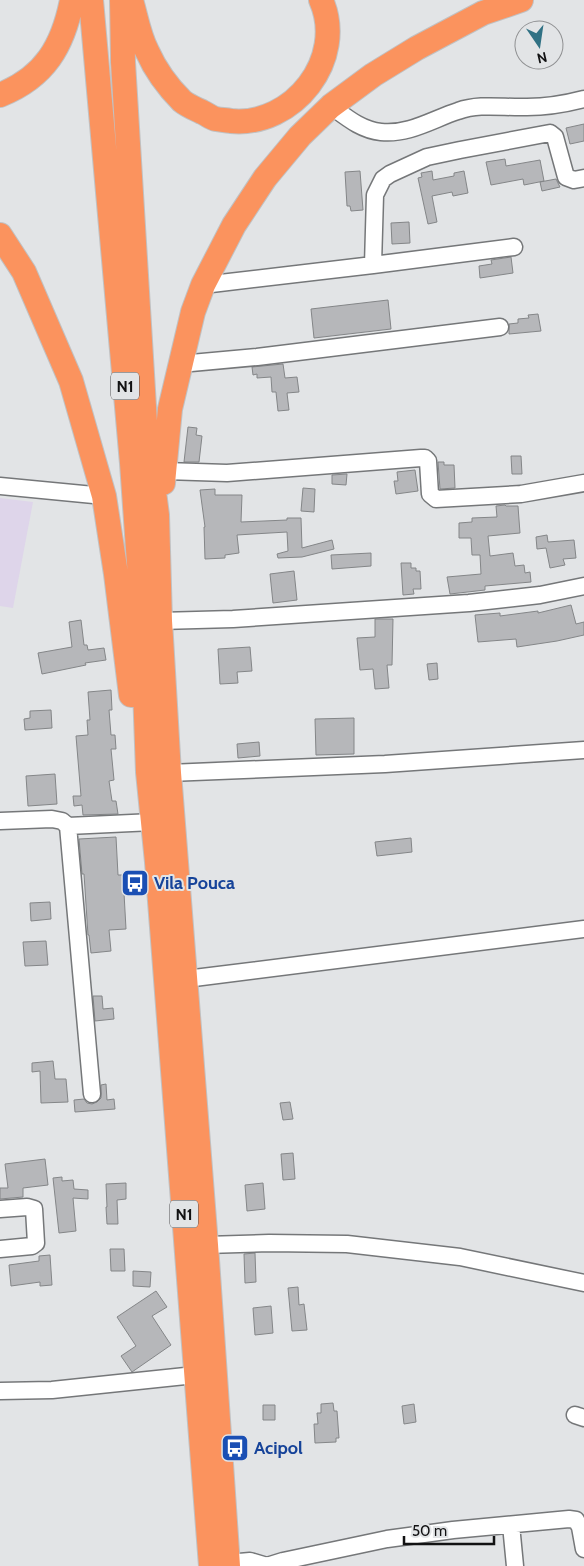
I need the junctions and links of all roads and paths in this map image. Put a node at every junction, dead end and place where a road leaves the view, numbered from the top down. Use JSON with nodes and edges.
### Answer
{"nodes":[{"id":1,"x":72,"y":0,"type":"edge"},
{"id":2,"x":91,"y":0,"type":"edge"},
{"id":3,"x":122,"y":0,"type":"edge"},
{"id":4,"x":131,"y":0,"type":"edge"},
{"id":5,"x":321,"y":0,"type":"edge"},
{"id":6,"x":521,"y":0,"type":"edge"},
{"id":7,"x":0,"y":95,"type":"edge"},
{"id":8,"x":584,"y":98,"type":"edge"},
{"id":9,"x":330,"y":106,"type":"junction"},
{"id":10,"x":584,"y":178,"type":"edge"},
{"id":11,"x":0,"y":235,"type":"edge"},
{"id":12,"x":514,"y":247,"type":"dead end"},
{"id":13,"x":373,"y":265,"type":"junction"},
{"id":14,"x":204,"y":285,"type":"junction"},
{"id":15,"x":500,"y":326,"type":"dead end"},
{"id":16,"x":180,"y":364,"type":"junction"},
{"id":17,"x":164,"y":471,"type":"junction"},
{"id":18,"x":584,"y":482,"type":"edge"},
{"id":19,"x":0,"y":486,"type":"edge"},
{"id":20,"x":104,"y":496,"type":"junction"},
{"id":21,"x":157,"y":515,"type":"junction"},
{"id":22,"x":584,"y":586,"type":"edge"},
{"id":23,"x":160,"y":621,"type":"junction"},
{"id":24,"x":584,"y":750,"type":"edge"},
{"id":25,"x":158,"y":773,"type":"junction"},
{"id":26,"x":0,"y":821,"type":"edge"},
{"id":27,"x":153,"y":822,"type":"junction"},
{"id":28,"x":68,"y":826,"type":"junction"},
{"id":29,"x":584,"y":929,"type":"edge"},
{"id":30,"x":186,"y":979,"type":"junction"},
{"id":31,"x":92,"y":1094,"type":"dead end"},
{"id":32,"x":0,"y":1209,"type":"edge"},
{"id":33,"x":206,"y":1246,"type":"junction"},
{"id":34,"x":0,"y":1249,"type":"edge"},
{"id":35,"x":584,"y":1283,"type":"edge"},
{"id":36,"x":195,"y":1375,"type":"junction"},
{"id":37,"x":0,"y":1391,"type":"edge"},
{"id":38,"x":511,"y":1525,"type":"junction"},
{"id":39,"x":584,"y":1549,"type":"edge"},
{"id":40,"x":222,"y":1565,"type":"edge"},
{"id":41,"x":267,"y":1566,"type":"edge"},
{"id":42,"x":515,"y":1566,"type":"edge"}],
"edges":[{"from":1,"to":7,"type":"highway"},
{"from":2,"to":25,"type":"highway","number":"N1"},
{"from":3,"to":21,"type":"highway","number":"N1"},
{"from":4,"to":5,"type":"highway"},
{"from":6,"to":9,"type":"highway"},
{"from":8,"to":9,"type":"street"},
{"from":9,"to":14,"type":"highway"},
{"from":10,"to":13,"type":"street"},
{"from":11,"to":20,"type":"highway"},
{"from":12,"to":13,"type":"street"},
{"from":13,"to":14,"type":"street"},
{"from":14,"to":16,"type":"highway"},
{"from":15,"to":16,"type":"street"},
{"from":16,"to":17,"type":"highway"},
{"from":17,"to":18,"type":"street"},
{"from":17,"to":21,"type":"highway"},
{"from":19,"to":20,"type":"street"},
{"from":20,"to":25,"type":"highway"},
{"from":21,"to":23,"type":"highway","number":"N1"},
{"from":22,"to":23,"type":"street"},
{"from":23,"to":25,"type":"highway","number":"N1"},
{"from":24,"to":25,"type":"street"},
{"from":25,"to":27,"type":"highway","number":"N1"},
{"from":25,"to":30,"type":"highway","number":"N1"},
{"from":26,"to":28,"type":"street"},
{"from":27,"to":28,"type":"street"},
{"from":27,"to":36,"type":"highway","number":"N1"},
{"from":28,"to":31,"type":"street"},
{"from":29,"to":30,"type":"street"},
{"from":30,"to":33,"type":"highway","number":"N1"},
{"from":32,"to":34,"type":"street"},
{"from":33,"to":35,"type":"street"},
{"from":33,"to":40,"type":"highway","number":"N1"},
{"from":36,"to":37,"type":"street"},
{"from":36,"to":40,"type":"highway","number":"N1"},
{"from":38,"to":39,"type":"street"},
{"from":38,"to":41,"type":"street"},
{"from":38,"to":42,"type":"street"},
{"from":40,"to":41,"type":"street"}]}
